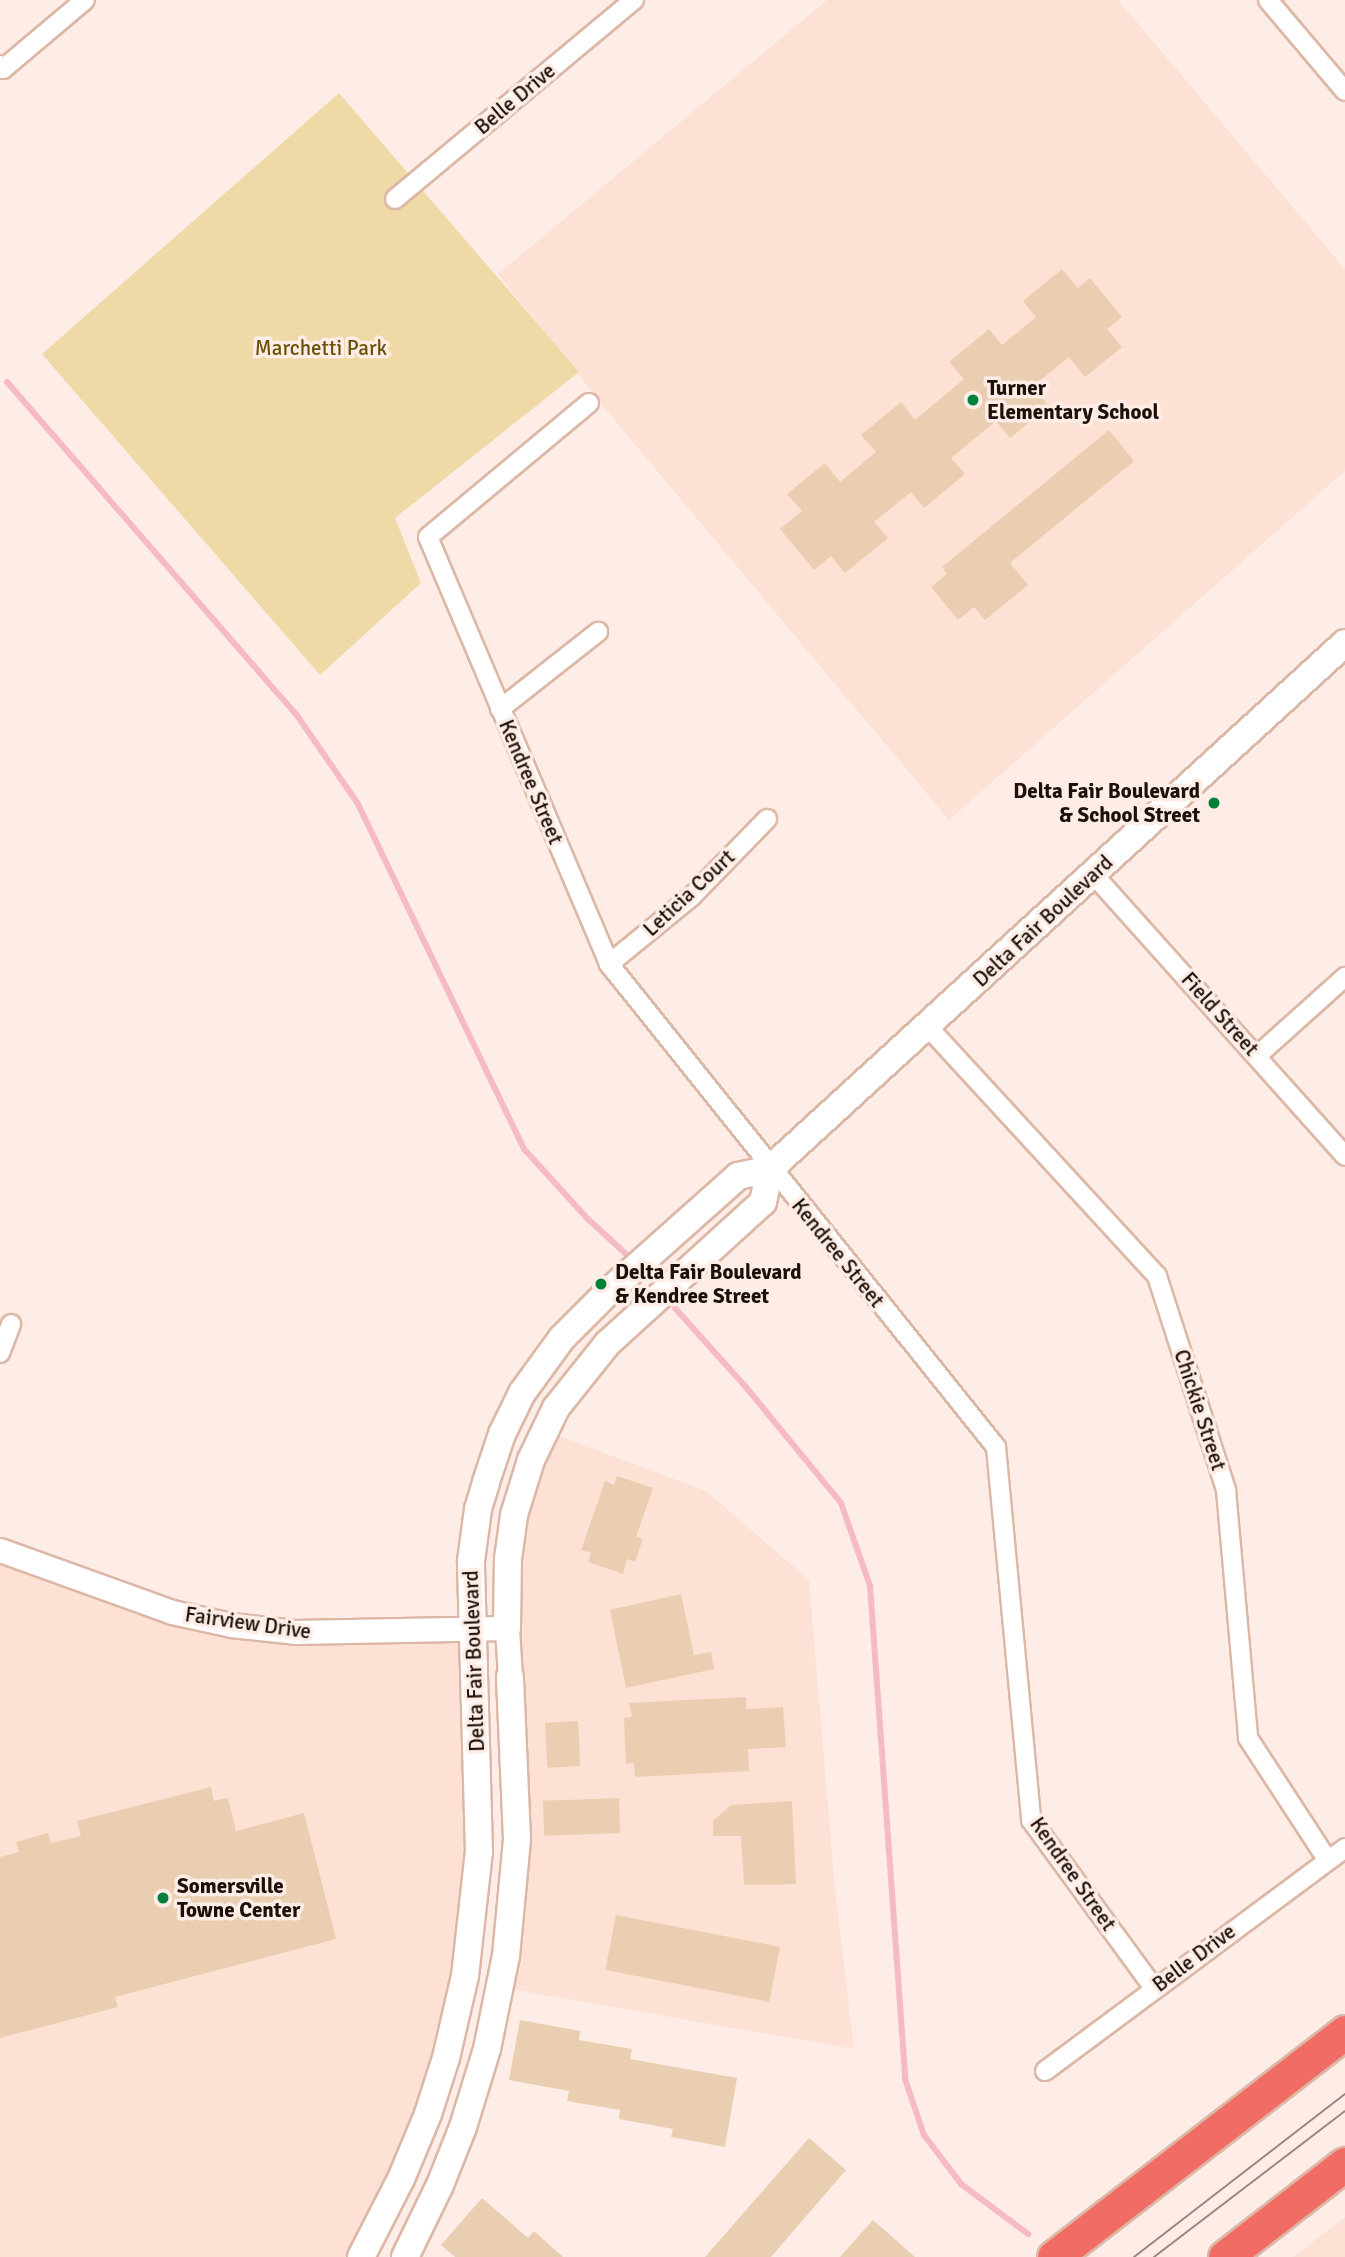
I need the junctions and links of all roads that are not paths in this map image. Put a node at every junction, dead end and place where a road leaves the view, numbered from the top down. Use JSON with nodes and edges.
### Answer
{"nodes":[{"id":1,"x":85,"y":0,"type":"edge"},
{"id":2,"x":634,"y":0,"type":"edge"},
{"id":3,"x":1268,"y":0,"type":"edge"},
{"id":4,"x":1,"y":67,"type":"edge"},
{"id":5,"x":1345,"y":92,"type":"edge"},
{"id":6,"x":395,"y":199,"type":"dead end"},
{"id":7,"x":589,"y":403,"type":"dead end"},
{"id":8,"x":598,"y":632,"type":"dead end"},
{"id":9,"x":1345,"y":643,"type":"edge"},
{"id":10,"x":500,"y":709,"type":"junction"},
{"id":11,"x":767,"y":819,"type":"dead end"},
{"id":12,"x":1093,"y":874,"type":"junction"},
{"id":13,"x":608,"y":964,"type":"junction"},
{"id":14,"x":1345,"y":977,"type":"edge"},
{"id":15,"x":928,"y":1027,"type":"junction"},
{"id":16,"x":1258,"y":1055,"type":"junction"},
{"id":17,"x":1345,"y":1156,"type":"edge"},
{"id":18,"x":770,"y":1169,"type":"junction"},
{"id":19,"x":11,"y":1324,"type":"dead end"},
{"id":20,"x":0,"y":1353,"type":"edge"},
{"id":21,"x":0,"y":1550,"type":"edge"},
{"id":22,"x":507,"y":1628,"type":"junction"},
{"id":23,"x":471,"y":1629,"type":"junction"},
{"id":24,"x":510,"y":1677,"type":"joint"},
{"id":25,"x":1345,"y":1847,"type":"edge"},
{"id":26,"x":1327,"y":1859,"type":"junction"},
{"id":27,"x":1154,"y":1988,"type":"junction"},
{"id":28,"x":1345,"y":2032,"type":"edge"},
{"id":29,"x":1045,"y":2071,"type":"dead end"},
{"id":30,"x":1345,"y":2164,"type":"edge"},
{"id":31,"x":361,"y":2257,"type":"edge"},
{"id":32,"x":405,"y":2257,"type":"edge"},
{"id":33,"x":1054,"y":2257,"type":"edge"},
{"id":34,"x":1225,"y":2257,"type":"edge"}],
"edges":[{"from":1,"to":4,"type":"street"},
{"from":2,"to":6,"type":"street","name":"Belle Drive"},
{"from":3,"to":5,"type":"street"},
{"from":7,"to":10,"type":"street","name":"Kendree Street"},
{"from":8,"to":10,"type":"street"},
{"from":9,"to":12,"type":"main road","name":"Delta Fair Boulevard"},
{"from":10,"to":13,"type":"street","name":"Kendree Street"},
{"from":11,"to":13,"type":"street","name":"Leticia Court"},
{"from":12,"to":15,"type":"main road","name":"Delta Fair Boulevard"},
{"from":12,"to":16,"type":"street","name":"Field Street"},
{"from":13,"to":18,"type":"street","name":"Kendree Street"},
{"from":14,"to":16,"type":"street"},
{"from":15,"to":18,"type":"main road","name":"Delta Fair Boulevard"},
{"from":15,"to":26,"type":"street","name":"Chickie Street"},
{"from":16,"to":17,"type":"street","name":"Field Street"},
{"from":18,"to":22,"type":"main road","name":"Delta Fair Boulevard"},
{"from":18,"to":23,"type":"main road","name":"Delta Fair Boulevard"},
{"from":18,"to":27,"type":"street","name":"Kendree Street"},
{"from":19,"to":20,"type":"street"},
{"from":21,"to":23,"type":"street","name":"Fairview Drive"},
{"from":22,"to":23,"type":"street","name":"Fairview Drive"},
{"from":22,"to":24,"type":"street","name":"Delta Fair Boulevard"},
{"from":23,"to":31,"type":"main road","name":"Delta Fair Boulevard"},
{"from":24,"to":32,"type":"main road","name":"Delta Fair Boulevard"},
{"from":25,"to":26,"type":"street","name":"Belle Drive"},
{"from":26,"to":27,"type":"street","name":"Belle Drive"},
{"from":27,"to":29,"type":"street","name":"Belle Drive"},
{"from":28,"to":33,"type":"highway"},
{"from":30,"to":34,"type":"highway"}]}
